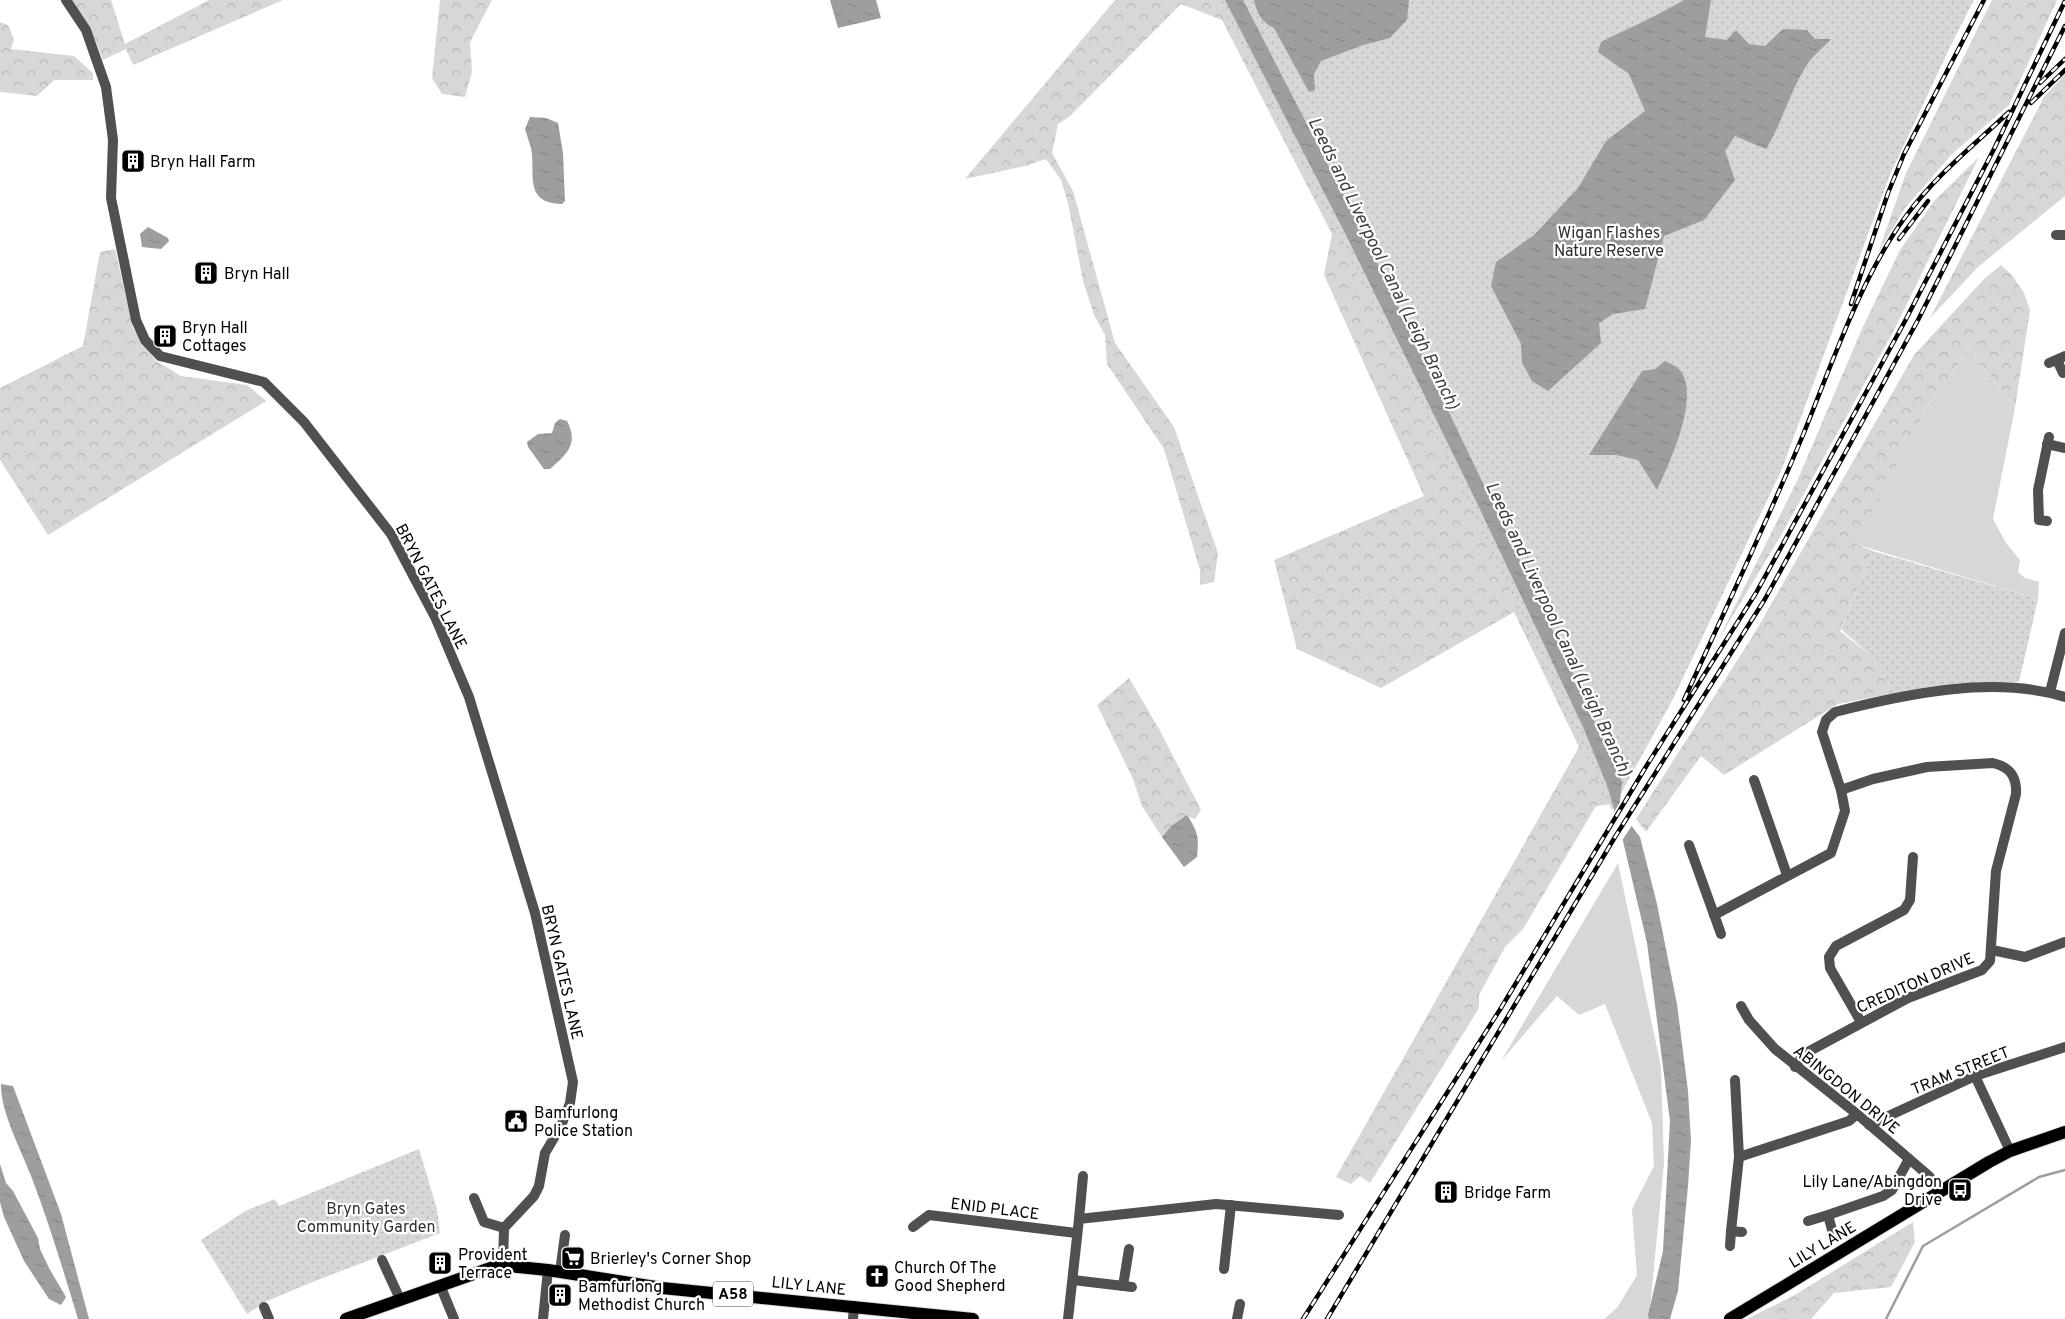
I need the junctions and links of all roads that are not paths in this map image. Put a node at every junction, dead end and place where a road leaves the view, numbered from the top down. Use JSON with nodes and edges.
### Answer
{"nodes":[{"id":1,"x":66,"y":0,"type":"edge"},
{"id":2,"x":2057,"y":359,"type":"edge"},
{"id":3,"x":2063,"y":373,"type":"dead end"},
{"id":4,"x":2065,"y":448,"type":"edge"},
{"id":5,"x":2047,"y":521,"type":"dead end"},
{"id":6,"x":2065,"y":633,"type":"edge"},
{"id":7,"x":2050,"y":692,"type":"junction"},
{"id":8,"x":2065,"y":697,"type":"edge"},
{"id":9,"x":1754,"y":780,"type":"dead end"},
{"id":10,"x":1841,"y":790,"type":"junction"},
{"id":11,"x":1689,"y":844,"type":"dead end"},
{"id":12,"x":1913,"y":857,"type":"dead end"},
{"id":13,"x":1787,"y":875,"type":"junction"},
{"id":14,"x":1714,"y":915,"type":"junction"},
{"id":15,"x":1721,"y":934,"type":"dead end"},
{"id":16,"x":2065,"y":942,"type":"edge"},
{"id":17,"x":1992,"y":950,"type":"junction"},
{"id":18,"x":1741,"y":1006,"type":"dead end"},
{"id":19,"x":1861,"y":1022,"type":"junction"},
{"id":20,"x":2065,"y":1047,"type":"edge"},
{"id":21,"x":1795,"y":1067,"type":"junction"},
{"id":22,"x":1975,"y":1076,"type":"junction"},
{"id":23,"x":1735,"y":1080,"type":"dead end"},
{"id":24,"x":1857,"y":1114,"type":"junction"},
{"id":25,"x":1869,"y":1125,"type":"junction"},
{"id":26,"x":2065,"y":1132,"type":"edge"},
{"id":27,"x":2010,"y":1151,"type":"junction"},
{"id":28,"x":1739,"y":1157,"type":"junction"},
{"id":29,"x":1909,"y":1159,"type":"junction"},
{"id":30,"x":1083,"y":1176,"type":"dead end"},
{"id":31,"x":1940,"y":1191,"type":"junction"},
{"id":32,"x":474,"y":1198,"type":"dead end"},
{"id":33,"x":1231,"y":1205,"type":"junction"},
{"id":34,"x":1339,"y":1215,"type":"dead end"},
{"id":35,"x":1828,"y":1215,"type":"junction"},
{"id":36,"x":1078,"y":1219,"type":"junction"},
{"id":37,"x":1808,"y":1221,"type":"dead end"},
{"id":38,"x":913,"y":1227,"type":"dead end"},
{"id":39,"x":504,"y":1228,"type":"junction"},
{"id":40,"x":1832,"y":1230,"type":"dead end"},
{"id":41,"x":1731,"y":1231,"type":"junction"},
{"id":42,"x":1742,"y":1232,"type":"dead end"},
{"id":43,"x":1076,"y":1233,"type":"junction"},
{"id":44,"x":565,"y":1235,"type":"dead end"},
{"id":45,"x":1730,"y":1246,"type":"dead end"},
{"id":46,"x":1128,"y":1249,"type":"dead end"},
{"id":47,"x":382,"y":1260,"type":"dead end"},
{"id":48,"x":498,"y":1266,"type":"junction"},
{"id":49,"x":1224,"y":1269,"type":"dead end"},
{"id":50,"x":554,"y":1271,"type":"junction"},
{"id":51,"x":1073,"y":1280,"type":"junction"},
{"id":52,"x":440,"y":1284,"type":"junction"},
{"id":53,"x":400,"y":1300,"type":"junction"},
{"id":54,"x":1240,"y":1304,"type":"dead end"},
{"id":55,"x":264,"y":1307,"type":"dead end"},
{"id":56,"x":853,"y":1313,"type":"edge"},
{"id":57,"x":370,"y":1315,"type":"edge"},
{"id":58,"x":269,"y":1319,"type":"edge"},
{"id":59,"x":346,"y":1319,"type":"edge"},
{"id":60,"x":454,"y":1319,"type":"edge"},
{"id":61,"x":543,"y":1319,"type":"edge"},
{"id":62,"x":974,"y":1319,"type":"edge"},
{"id":63,"x":1068,"y":1319,"type":"edge"},
{"id":64,"x":1236,"y":1319,"type":"edge"},
{"id":65,"x":1730,"y":1319,"type":"edge"}],
"edges":[{"from":1,"to":39,"type":"street","name":"BRYN GATES LANE"},
{"from":2,"to":3,"type":"street"},
{"from":4,"to":5,"type":"street"},
{"from":6,"to":7,"type":"street"},
{"from":7,"to":8,"type":"street"},
{"from":7,"to":10,"type":"street"},
{"from":9,"to":13,"type":"street"},
{"from":10,"to":13,"type":"street"},
{"from":10,"to":17,"type":"street","name":"CREDITON DRIVE"},
{"from":11,"to":14,"type":"street"},
{"from":12,"to":19,"type":"street"},
{"from":13,"to":14,"type":"street"},
{"from":14,"to":15,"type":"street"},
{"from":16,"to":17,"type":"street"},
{"from":17,"to":19,"type":"street","name":"CREDITON DRIVE"},
{"from":18,"to":21,"type":"street","name":"ABINGDON DRIVE"},
{"from":19,"to":21,"type":"street","name":"CREDITON DRIVE"},
{"from":20,"to":22,"type":"street","name":"TRAM STREET"},
{"from":21,"to":24,"type":"street","name":"ABINGDON DRIVE"},
{"from":22,"to":25,"type":"street","name":"TRAM STREET"},
{"from":22,"to":27,"type":"street"},
{"from":23,"to":28,"type":"street"},
{"from":24,"to":25,"type":"street","name":"ABINGDON DRIVE"},
{"from":24,"to":28,"type":"street"},
{"from":25,"to":29,"type":"street","name":"ABINGDON DRIVE"},
{"from":26,"to":27,"type":"main road","name":"LILY LANE"},
{"from":27,"to":31,"type":"main road","name":"LILY LANE"},
{"from":28,"to":41,"type":"street"},
{"from":29,"to":31,"type":"street","name":"ABINGDON DRIVE"},
{"from":29,"to":35,"type":"street"},
{"from":30,"to":36,"type":"street"},
{"from":31,"to":65,"type":"main road","name":"LILY LANE"},
{"from":32,"to":39,"type":"street"},
{"from":33,"to":34,"type":"street"},
{"from":33,"to":36,"type":"street"},
{"from":33,"to":49,"type":"street"},
{"from":35,"to":37,"type":"street"},
{"from":35,"to":40,"type":"street"},
{"from":36,"to":43,"type":"street"},
{"from":38,"to":43,"type":"street","name":"ENID PLACE"},
{"from":39,"to":48,"type":"street"},
{"from":41,"to":42,"type":"street"},
{"from":41,"to":45,"type":"street"},
{"from":43,"to":51,"type":"street"},
{"from":44,"to":50,"type":"street"},
{"from":46,"to":51,"type":"street"},
{"from":47,"to":53,"type":"street"},
{"from":48,"to":50,"type":"main road","name":"LILY LANE","number":"A58"},
{"from":48,"to":52,"type":"main road","number":"A58"},
{"from":50,"to":56,"type":"main road","name":"LILY LANE","number":"A58"},
{"from":50,"to":61,"type":"street"},
{"from":51,"to":63,"type":"street"},
{"from":52,"to":53,"type":"main road","number":"A58"},
{"from":52,"to":60,"type":"street"},
{"from":53,"to":57,"type":"main road","number":"A58"},
{"from":54,"to":64,"type":"street"},
{"from":55,"to":58,"type":"street"},
{"from":56,"to":62,"type":"main road","name":"LILY LANE","number":"A58"},
{"from":57,"to":59,"type":"main road","number":"A58"}]}
